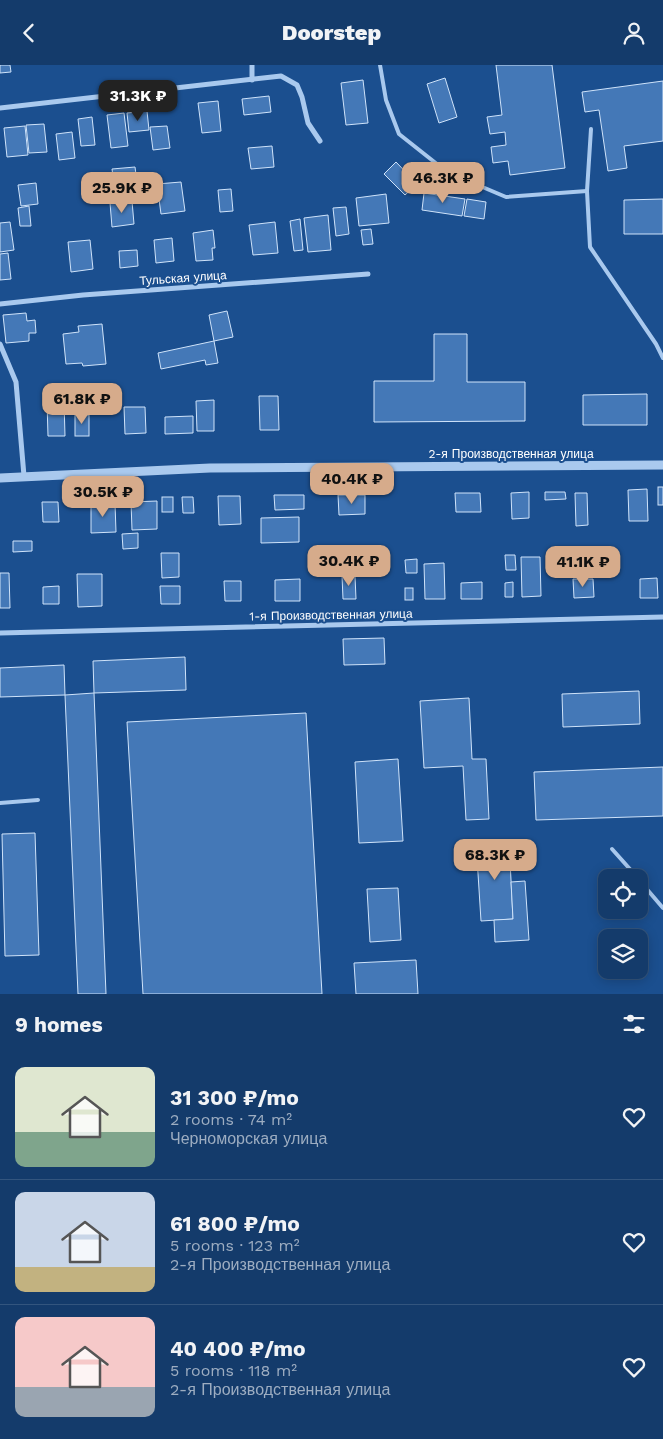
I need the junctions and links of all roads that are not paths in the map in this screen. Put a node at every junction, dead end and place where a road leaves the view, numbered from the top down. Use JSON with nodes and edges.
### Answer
{"nodes":[{"id":1,"x":252,"y":65,"type":"edge"},
{"id":2,"x":380,"y":65,"type":"edge"},
{"id":3,"x":252,"y":80,"type":"junction"},
{"id":4,"x":0,"y":108,"type":"edge"},
{"id":5,"x":591,"y":129,"type":"dead end"},
{"id":6,"x":320,"y":141,"type":"dead end"},
{"id":7,"x":587,"y":191,"type":"junction"},
{"id":8,"x":368,"y":274,"type":"dead end"},
{"id":9,"x":0,"y":304,"type":"edge"},
{"id":10,"x":0,"y":344,"type":"edge"},
{"id":11,"x":663,"y":358,"type":"edge"},
{"id":12,"x":663,"y":465,"type":"edge"},
{"id":13,"x":24,"y":476,"type":"junction"},
{"id":14,"x":0,"y":477,"type":"edge"},
{"id":15,"x":663,"y":617,"type":"edge"},
{"id":16,"x":0,"y":633,"type":"edge"},
{"id":17,"x":38,"y":800,"type":"dead end"},
{"id":18,"x":0,"y":803,"type":"edge"},
{"id":19,"x":612,"y":849,"type":"dead end"},
{"id":20,"x":629,"y":869,"type":"edge"},
{"id":21,"x":648,"y":891,"type":"edge"},
{"id":22,"x":663,"y":908,"type":"edge"}],
"edges":[{"from":1,"to":3,"type":"street"},
{"from":2,"to":7,"type":"lane"},
{"from":3,"to":4,"type":"street"},
{"from":3,"to":6,"type":"street"},
{"from":5,"to":7,"type":"lane"},
{"from":7,"to":11,"type":"lane"},
{"from":8,"to":9,"type":"street","name":"Тульская улица"},
{"from":10,"to":13,"type":"street"},
{"from":12,"to":13,"type":"street","name":"2-я Производственная улица"},
{"from":13,"to":14,"type":"street","name":"2-я Производственная улица"},
{"from":15,"to":16,"type":"street","name":"1-я Производственная улица"},
{"from":17,"to":18,"type":"lane"},
{"from":19,"to":20,"type":"lane"},
{"from":21,"to":22,"type":"lane"}]}
